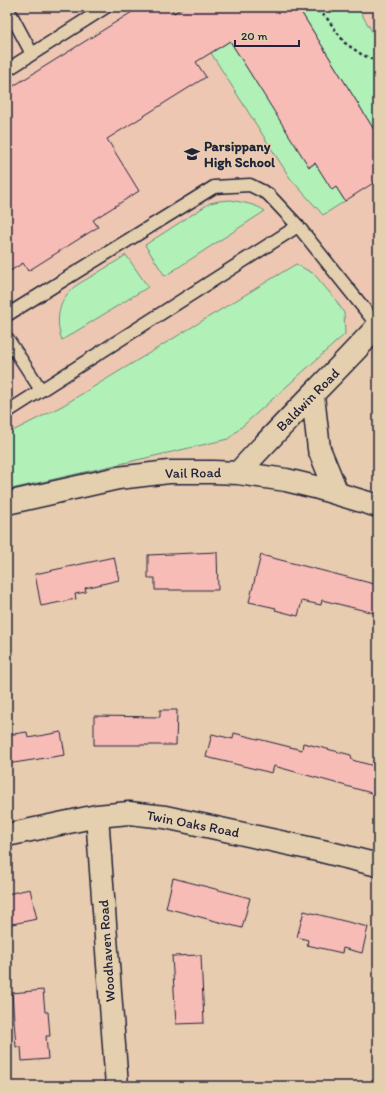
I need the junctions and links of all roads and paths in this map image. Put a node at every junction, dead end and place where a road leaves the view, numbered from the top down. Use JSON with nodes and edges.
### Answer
{"nodes":[{"id":1,"x":7,"y":7,"type":"edge"},
{"id":2,"x":106,"y":7,"type":"edge"},
{"id":3,"x":306,"y":7,"type":"edge"},
{"id":4,"x":32,"y":54,"type":"junction"},
{"id":5,"x":378,"y":62,"type":"edge"},
{"id":6,"x":7,"y":70,"type":"edge"},
{"id":7,"x":298,"y":226,"type":"junction"},
{"id":8,"x":7,"y":315,"type":"edge"},
{"id":9,"x":378,"y":326,"type":"edge"},
{"id":10,"x":7,"y":338,"type":"edge"},
{"id":11,"x":41,"y":390,"type":"junction"},
{"id":12,"x":313,"y":396,"type":"junction"},
{"id":13,"x":7,"y":412,"type":"edge"},
{"id":14,"x":238,"y":473,"type":"junction"},
{"id":15,"x":337,"y":493,"type":"junction"},
{"id":16,"x":7,"y":503,"type":"edge"},
{"id":17,"x":378,"y":506,"type":"edge"},
{"id":18,"x":97,"y":816,"type":"junction"},
{"id":19,"x":7,"y":835,"type":"edge"},
{"id":20,"x":378,"y":866,"type":"edge"},
{"id":21,"x":117,"y":1086,"type":"edge"}],
"edges":[{"from":1,"to":4,"type":"lane"},
{"from":2,"to":4,"type":"lane"},
{"from":3,"to":5,"type":"path"},
{"from":4,"to":6,"type":"lane"},
{"from":7,"to":8,"type":"lane"},
{"from":7,"to":9,"type":"lane"},
{"from":7,"to":11,"type":"lane"},
{"from":9,"to":12,"type":"street","name":"Baldwin Road"},
{"from":10,"to":11,"type":"lane"},
{"from":11,"to":13,"type":"lane"},
{"from":12,"to":14,"type":"street","name":"Baldwin Road"},
{"from":12,"to":15,"type":"street"},
{"from":14,"to":15,"type":"street","name":"Vail Road"},
{"from":14,"to":16,"type":"street","name":"Vail Road"},
{"from":15,"to":17,"type":"street","name":"Vail Road"},
{"from":18,"to":19,"type":"street","name":"Twin Oaks Road"},
{"from":18,"to":20,"type":"street","name":"Twin Oaks Road"},
{"from":18,"to":21,"type":"street","name":"Woodhaven Road"}]}
